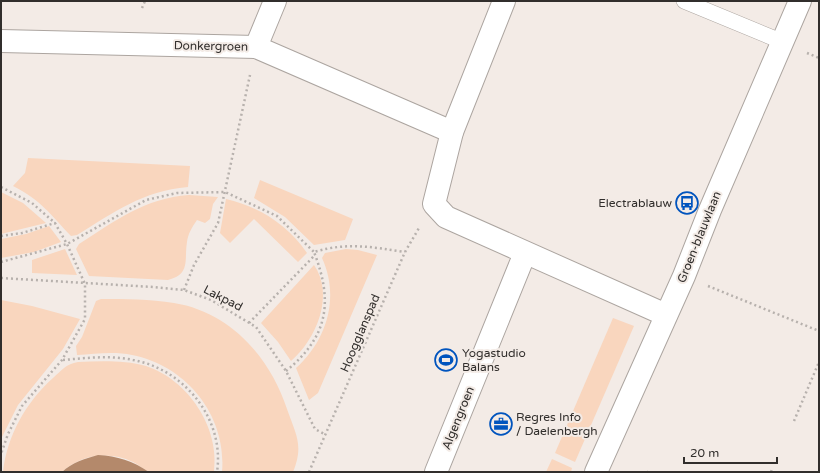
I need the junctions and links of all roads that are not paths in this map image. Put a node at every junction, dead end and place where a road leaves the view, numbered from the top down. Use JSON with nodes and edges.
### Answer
{"nodes":[{"id":1,"x":275,"y":1,"type":"edge"},
{"id":2,"x":504,"y":1,"type":"edge"},
{"id":3,"x":684,"y":1,"type":"edge"},
{"id":4,"x":800,"y":1,"type":"edge"},
{"id":5,"x":1,"y":41,"type":"edge"},
{"id":6,"x":783,"y":42,"type":"junction"},
{"id":7,"x":256,"y":47,"type":"junction"},
{"id":8,"x":452,"y":132,"type":"junction"},
{"id":9,"x":525,"y":253,"type":"junction"},
{"id":10,"x":666,"y":316,"type":"junction"},
{"id":11,"x":436,"y":472,"type":"edge"},
{"id":12,"x":596,"y":472,"type":"edge"}],
"edges":[{"from":1,"to":7,"type":"street"},
{"from":2,"to":8,"type":"street"},
{"from":3,"to":6,"type":"lane"},
{"from":4,"to":6,"type":"street","name":"Groen-blauwlaan"},
{"from":5,"to":7,"type":"street","name":"Donkergroen"},
{"from":6,"to":10,"type":"street","name":"Groen-blauwlaan"},
{"from":7,"to":8,"type":"street","name":"Donkergroen"},
{"from":8,"to":9,"type":"street"},
{"from":9,"to":10,"type":"street"},
{"from":9,"to":11,"type":"street","name":"Algengroen"},
{"from":10,"to":12,"type":"street","name":"Groen-blauwlaan"}]}
